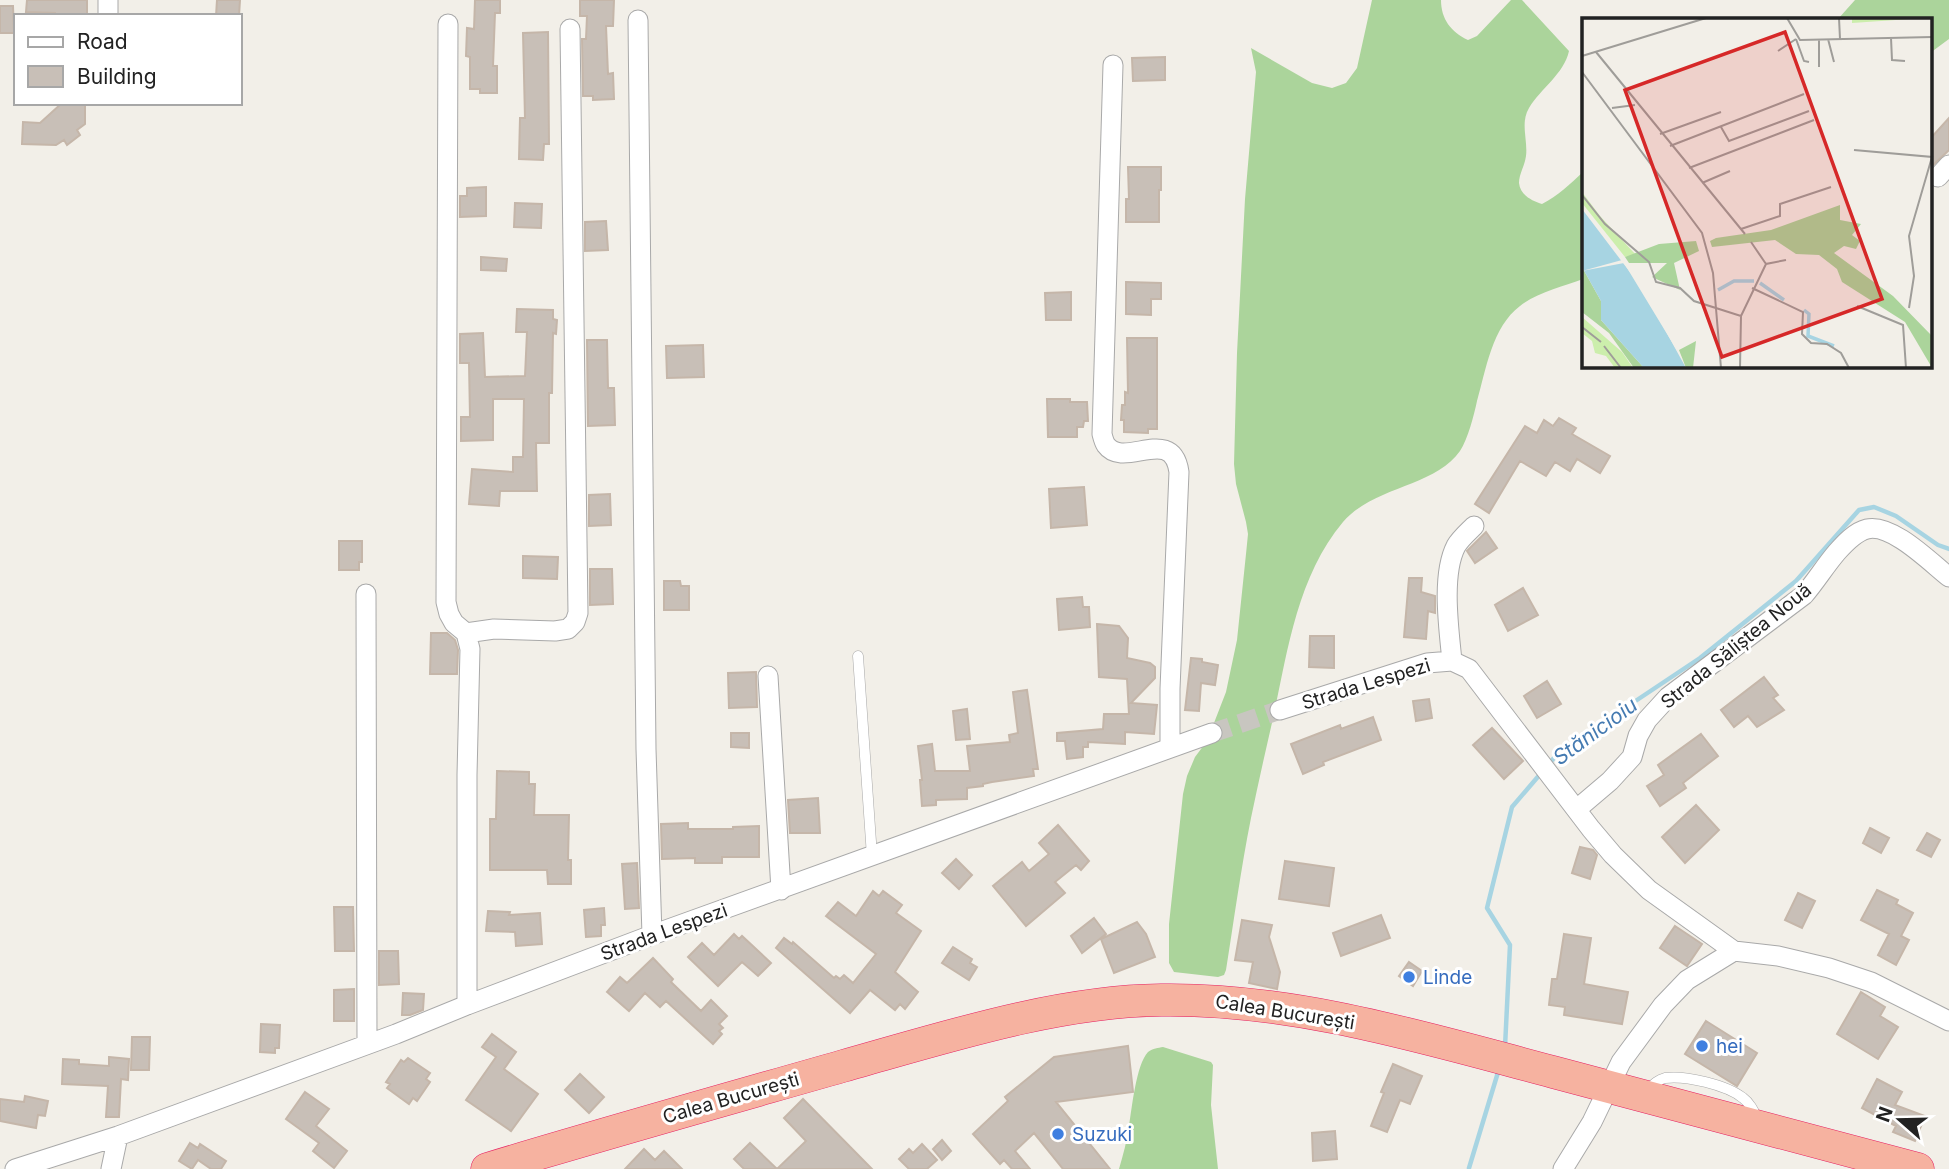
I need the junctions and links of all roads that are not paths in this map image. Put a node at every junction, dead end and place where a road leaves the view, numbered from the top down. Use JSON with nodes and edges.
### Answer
{"nodes":[{"id":1,"x":638,"y":20,"type":"dead end"},
{"id":2,"x":448,"y":24,"type":"dead end"},
{"id":3,"x":569,"y":29,"type":"dead end"},
{"id":4,"x":1113,"y":65,"type":"dead end"},
{"id":5,"x":1474,"y":526,"type":"dead end"},
{"id":6,"x":1949,"y":578,"type":"edge"},
{"id":7,"x":366,"y":594,"type":"dead end"},
{"id":8,"x":466,"y":632,"type":"junction"},
{"id":9,"x":858,"y":656,"type":"dead end"},
{"id":10,"x":1452,"y":661,"type":"junction"},
{"id":11,"x":768,"y":676,"type":"dead end"},
{"id":12,"x":1280,"y":710,"type":"tunnel mouth"},
{"id":13,"x":1212,"y":733,"type":"tunnel mouth"},
{"id":14,"x":1170,"y":747,"type":"junction"},
{"id":15,"x":1577,"y":809,"type":"junction"},
{"id":16,"x":872,"y":856,"type":"junction"},
{"id":17,"x":781,"y":890,"type":"junction"},
{"id":18,"x":652,"y":935,"type":"junction"},
{"id":19,"x":1734,"y":951,"type":"junction"},
{"id":20,"x":467,"y":1005,"type":"junction"},
{"id":21,"x":1949,"y":1021,"type":"edge"},
{"id":22,"x":367,"y":1044,"type":"junction"},
{"id":23,"x":1608,"y":1087,"type":"junction"},
{"id":24,"x":118,"y":1136,"type":"junction"},
{"id":25,"x":15,"y":1169,"type":"edge"},
{"id":26,"x":111,"y":1169,"type":"edge"},
{"id":27,"x":488,"y":1169,"type":"edge"},
{"id":28,"x":1563,"y":1169,"type":"edge"},
{"id":29,"x":1918,"y":1169,"type":"edge"}],
"edges":[{"from":1,"to":18,"type":"street"},
{"from":2,"to":8,"type":"street"},
{"from":3,"to":8,"type":"street"},
{"from":4,"to":14,"type":"street"},
{"from":5,"to":10,"type":"street"},
{"from":6,"to":15,"type":"street","name":"Strada Săliștea Nouă"},
{"from":7,"to":22,"type":"street"},
{"from":8,"to":20,"type":"street"},
{"from":9,"to":16,"type":"lane"},
{"from":10,"to":12,"type":"street","name":"Strada Lespezi"},
{"from":10,"to":15,"type":"street"},
{"from":11,"to":17,"type":"street"},
{"from":13,"to":14,"type":"street","name":"Strada Lespezi"},
{"from":14,"to":16,"type":"street","name":"Strada Lespezi"},
{"from":15,"to":19,"type":"street"},
{"from":16,"to":17,"type":"street","name":"Strada Lespezi"},
{"from":17,"to":18,"type":"street","name":"Strada Lespezi"},
{"from":18,"to":20,"type":"street","name":"Strada Lespezi"},
{"from":19,"to":21,"type":"street"},
{"from":19,"to":23,"type":"street"},
{"from":20,"to":22,"type":"street","name":"Strada Lespezi"},
{"from":22,"to":24,"type":"street","name":"Strada Lespezi"},
{"from":23,"to":27,"type":"highway","name":"Calea București"},
{"from":23,"to":28,"type":"street"},
{"from":23,"to":29,"type":"highway","name":"Calea București"},
{"from":24,"to":25,"type":"street","name":"Strada Lespezi"},
{"from":24,"to":26,"type":"street"}]}
